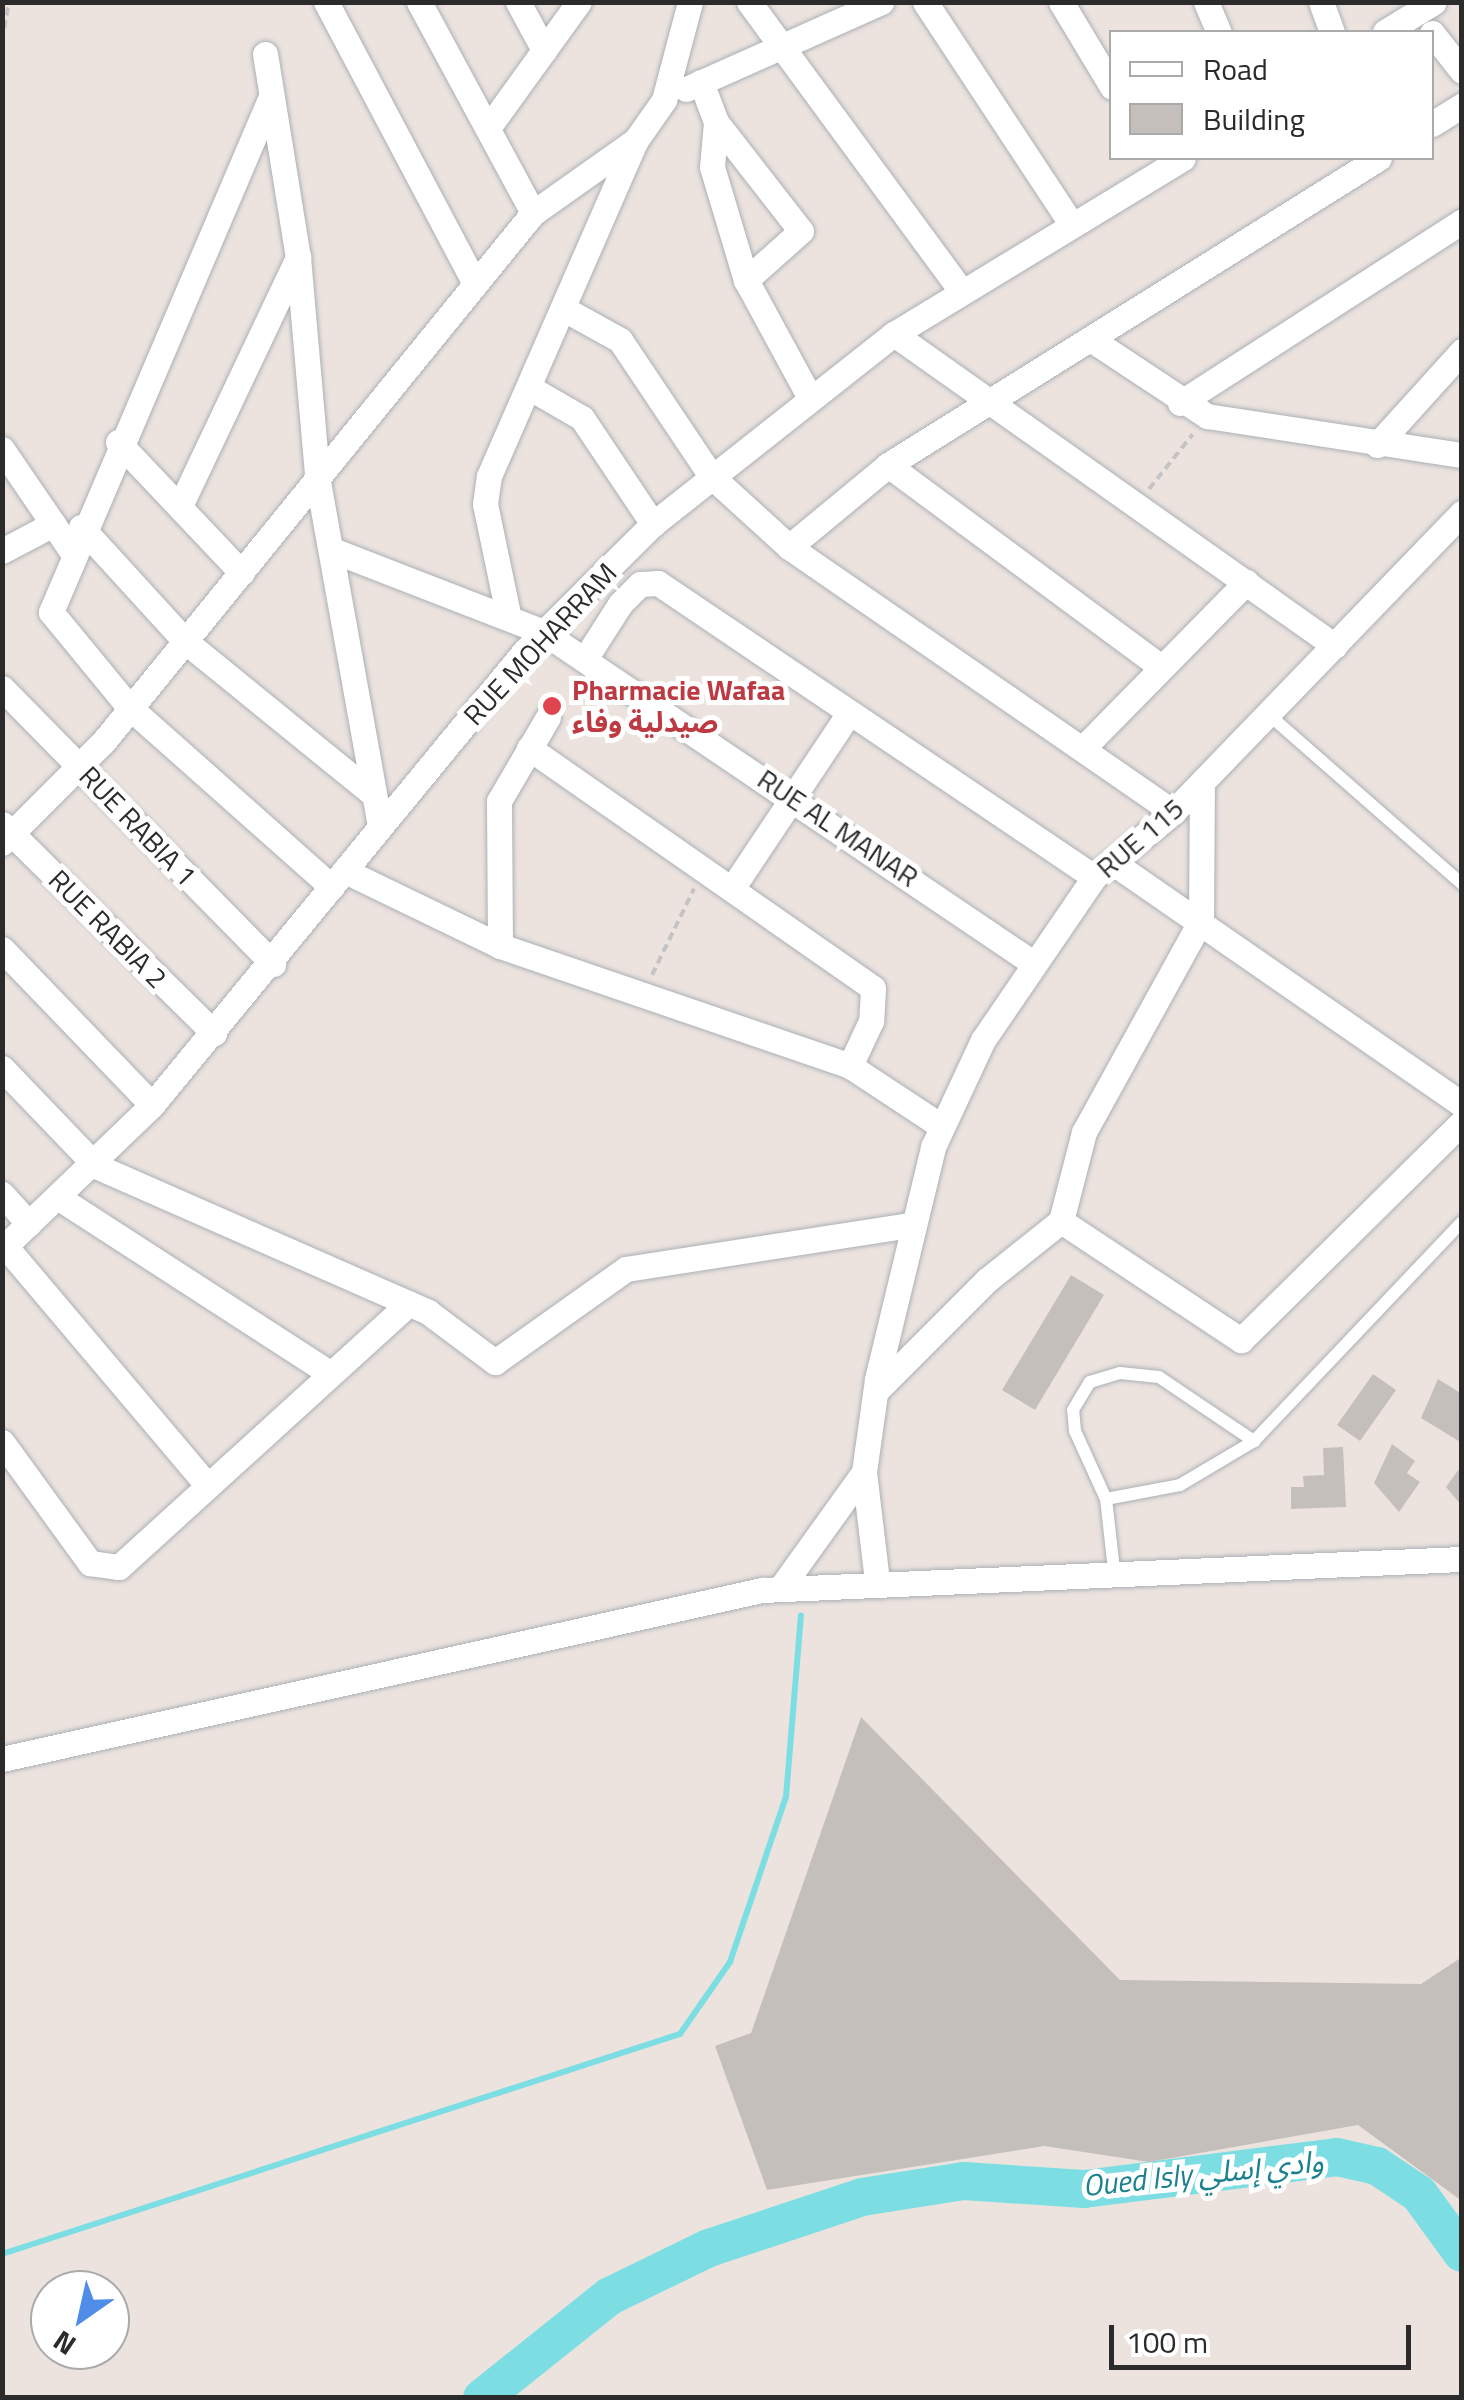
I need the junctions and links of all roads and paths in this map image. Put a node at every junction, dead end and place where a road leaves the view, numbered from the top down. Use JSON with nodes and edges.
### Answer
{"nodes":[{"id":1,"x":10,"y":2,"type":"edge"},
{"id":2,"x":326,"y":2,"type":"edge"},
{"id":3,"x":420,"y":2,"type":"edge"},
{"id":4,"x":518,"y":2,"type":"edge"},
{"id":5,"x":579,"y":2,"type":"edge"},
{"id":6,"x":690,"y":2,"type":"edge"},
{"id":7,"x":749,"y":2,"type":"edge"},
{"id":8,"x":924,"y":2,"type":"edge"},
{"id":9,"x":1062,"y":2,"type":"edge"},
{"id":10,"x":1206,"y":2,"type":"edge"},
{"id":11,"x":1321,"y":2,"type":"edge"},
{"id":12,"x":870,"y":5,"type":"edge"},
{"id":13,"x":1430,"y":14,"type":"edge"},
{"id":14,"x":1218,"y":30,"type":"edge"},
{"id":15,"x":1331,"y":30,"type":"edge"},
{"id":16,"x":1391,"y":30,"type":"edge"},
{"id":17,"x":2,"y":41,"type":"edge"},
{"id":18,"x":782,"y":46,"type":"junction"},
{"id":19,"x":544,"y":50,"type":"junction"},
{"id":20,"x":265,"y":54,"type":"dead end"},
{"id":21,"x":1462,"y":71,"type":"edge"},
{"id":22,"x":701,"y":82,"type":"junction"},
{"id":23,"x":1109,"y":83,"type":"edge"},
{"id":24,"x":270,"y":99,"type":"junction"},
{"id":25,"x":664,"y":100,"type":"junction"},
{"id":26,"x":1462,"y":106,"type":"edge"},
{"id":27,"x":716,"y":122,"type":"junction"},
{"id":28,"x":1434,"y":123,"type":"edge"},
{"id":29,"x":488,"y":128,"type":"junction"},
{"id":30,"x":636,"y":140,"type":"junction"},
{"id":31,"x":1376,"y":160,"type":"edge"},
{"id":32,"x":1157,"y":164,"type":"edge"},
{"id":33,"x":534,"y":213,"type":"junction"},
{"id":34,"x":1462,"y":221,"type":"edge"},
{"id":35,"x":1072,"y":224,"type":"junction"},
{"id":36,"x":298,"y":257,"type":"junction"},
{"id":37,"x":746,"y":280,"type":"junction"},
{"id":38,"x":475,"y":283,"type":"junction"},
{"id":39,"x":961,"y":292,"type":"junction"},
{"id":40,"x":564,"y":309,"type":"junction"},
{"id":41,"x":894,"y":334,"type":"junction"},
{"id":42,"x":1092,"y":340,"type":"junction"},
{"id":43,"x":1462,"y":351,"type":"edge"},
{"id":44,"x":530,"y":388,"type":"junction"},
{"id":45,"x":808,"y":394,"type":"junction"},
{"id":46,"x":1180,"y":403,"type":"junction"},
{"id":47,"x":988,"y":405,"type":"junction"},
{"id":48,"x":1207,"y":416,"type":"junction"},
{"id":49,"x":118,"y":442,"type":"junction"},
{"id":50,"x":1377,"y":445,"type":"junction"},
{"id":51,"x":2,"y":449,"type":"edge"},
{"id":52,"x":1462,"y":455,"type":"edge"},
{"id":53,"x":888,"y":465,"type":"junction"},
{"id":54,"x":317,"y":476,"type":"junction"},
{"id":55,"x":711,"y":476,"type":"junction"},
{"id":56,"x":1137,"y":505,"type":"junction"},
{"id":57,"x":180,"y":506,"type":"junction"},
{"id":58,"x":1462,"y":512,"type":"edge"},
{"id":59,"x":53,"y":524,"type":"junction"},
{"id":60,"x":654,"y":524,"type":"junction"},
{"id":61,"x":76,"y":538,"type":"junction"},
{"id":62,"x":789,"y":547,"type":"junction"},
{"id":63,"x":332,"y":550,"type":"junction"},
{"id":64,"x":2,"y":551,"type":"edge"},
{"id":65,"x":242,"y":573,"type":"junction"},
{"id":66,"x":1246,"y":582,"type":"junction"},
{"id":67,"x":508,"y":614,"type":"junction"},
{"id":68,"x":544,"y":632,"type":"junction"},
{"id":69,"x":186,"y":642,"type":"junction"},
{"id":70,"x":1335,"y":646,"type":"junction"},
{"id":71,"x":585,"y":659,"type":"junction"},
{"id":72,"x":1157,"y":664,"type":"junction"},
{"id":73,"x":2,"y":688,"type":"edge"},
{"id":74,"x":129,"y":707,"type":"junction"},
{"id":75,"x":849,"y":713,"type":"junction"},
{"id":76,"x":1268,"y":714,"type":"junction"},
{"id":77,"x":548,"y":717,"type":"dead end"},
{"id":78,"x":528,"y":748,"type":"junction"},
{"id":79,"x":1084,"y":748,"type":"junction"},
{"id":80,"x":80,"y":766,"type":"junction"},
{"id":81,"x":1202,"y":783,"type":"junction"},
{"id":82,"x":790,"y":794,"type":"junction"},
{"id":83,"x":374,"y":795,"type":"junction"},
{"id":84,"x":1173,"y":812,"type":"junction"},
{"id":85,"x":380,"y":826,"type":"junction"},
{"id":86,"x":5,"y":833,"type":"edge"},
{"id":87,"x":705,"y":869,"type":"junction"},
{"id":88,"x":1103,"y":870,"type":"junction"},
{"id":89,"x":338,"y":879,"type":"junction"},
{"id":90,"x":1462,"y":884,"type":"edge"},
{"id":91,"x":732,"y":887,"type":"junction"},
{"id":92,"x":1201,"y":920,"type":"junction"},
{"id":93,"x":500,"y":946,"type":"junction"},
{"id":94,"x":2,"y":949,"type":"edge"},
{"id":95,"x":1030,"y":961,"type":"junction"},
{"id":96,"x":274,"y":964,"type":"junction"},
{"id":97,"x":644,"y":993,"type":"junction"},
{"id":98,"x":214,"y":1033,"type":"junction"},
{"id":99,"x":850,"y":1066,"type":"junction"},
{"id":100,"x":2,"y":1068,"type":"edge"},
{"id":101,"x":1462,"y":1104,"type":"edge"},
{"id":102,"x":152,"y":1105,"type":"junction"},
{"id":103,"x":1462,"y":1122,"type":"edge"},
{"id":104,"x":941,"y":1126,"type":"junction"},
{"id":105,"x":96,"y":1166,"type":"junction"},
{"id":106,"x":2,"y":1194,"type":"edge"},
{"id":107,"x":60,"y":1198,"type":"junction"},
{"id":108,"x":1061,"y":1221,"type":"junction"},
{"id":109,"x":1462,"y":1222,"type":"edge"},
{"id":110,"x":29,"y":1224,"type":"junction"},
{"id":111,"x":910,"y":1225,"type":"junction"},
{"id":112,"x":4,"y":1248,"type":"edge"},
{"id":113,"x":408,"y":1303,"type":"junction"},
{"id":114,"x":330,"y":1373,"type":"junction"},
{"id":115,"x":876,"y":1391,"type":"junction"},
{"id":116,"x":1254,"y":1441,"type":"junction"},
{"id":117,"x":2,"y":1442,"type":"edge"},
{"id":118,"x":864,"y":1472,"type":"junction"},
{"id":119,"x":206,"y":1484,"type":"junction"},
{"id":120,"x":1109,"y":1498,"type":"junction"},
{"id":121,"x":1462,"y":1558,"type":"edge"},
{"id":122,"x":1116,"y":1570,"type":"junction"},
{"id":123,"x":877,"y":1581,"type":"junction"},
{"id":124,"x":780,"y":1588,"type":"junction"},
{"id":125,"x":2,"y":1759,"type":"edge"}],
"edges":[{"from":1,"to":17,"type":"path"},
{"from":2,"to":38,"type":"street"},
{"from":3,"to":29,"type":"street"},
{"from":4,"to":19,"type":"street"},
{"from":5,"to":19,"type":"street"},
{"from":6,"to":25,"type":"street"},
{"from":7,"to":18,"type":"street"},
{"from":8,"to":35,"type":"street"},
{"from":9,"to":23,"type":"street"},
{"from":10,"to":14,"type":"street"},
{"from":11,"to":15,"type":"street"},
{"from":12,"to":18,"type":"street"},
{"from":13,"to":16,"type":"street"},
{"from":13,"to":21,"type":"street"},
{"from":18,"to":22,"type":"street"},
{"from":18,"to":39,"type":"street"},
{"from":19,"to":29,"type":"street"},
{"from":20,"to":24,"type":"street"},
{"from":22,"to":25,"type":"street"},
{"from":22,"to":27,"type":"street"},
{"from":24,"to":36,"type":"street"},
{"from":24,"to":49,"type":"street"},
{"from":25,"to":30,"type":"street"},
{"from":26,"to":28,"type":"street"},
{"from":27,"to":37,"type":"street"},
{"from":27,"to":37,"type":"street"},
{"from":29,"to":33,"type":"street"},
{"from":30,"to":33,"type":"street"},
{"from":30,"to":40,"type":"street"},
{"from":31,"to":42,"type":"street"},
{"from":32,"to":35,"type":"street","name":"RUE MOHARRAM"},
{"from":33,"to":38,"type":"street"},
{"from":34,"to":46,"type":"street"},
{"from":35,"to":39,"type":"street","name":"RUE MOHARRAM"},
{"from":36,"to":54,"type":"street"},
{"from":36,"to":57,"type":"street"},
{"from":37,"to":45,"type":"street"},
{"from":38,"to":54,"type":"street"},
{"from":39,"to":41,"type":"street","name":"RUE MOHARRAM"},
{"from":40,"to":44,"type":"street"},
{"from":40,"to":55,"type":"street"},
{"from":41,"to":45,"type":"street","name":"RUE MOHARRAM"},
{"from":41,"to":47,"type":"street"},
{"from":42,"to":46,"type":"street"},
{"from":42,"to":47,"type":"street"},
{"from":43,"to":50,"type":"street"},
{"from":44,"to":60,"type":"street"},
{"from":44,"to":67,"type":"street"},
{"from":45,"to":55,"type":"street","name":"RUE MOHARRAM"},
{"from":46,"to":48,"type":"street"},
{"from":47,"to":53,"type":"street"},
{"from":47,"to":56,"type":"street"},
{"from":48,"to":50,"type":"street"},
{"from":48,"to":56,"type":"path"},
{"from":49,"to":57,"type":"street"},
{"from":49,"to":61,"type":"street"},
{"from":50,"to":52,"type":"street"},
{"from":51,"to":59,"type":"street"},
{"from":53,"to":62,"type":"street"},
{"from":53,"to":72,"type":"street"},
{"from":54,"to":63,"type":"street"},
{"from":54,"to":65,"type":"street"},
{"from":55,"to":60,"type":"street","name":"RUE MOHARRAM"},
{"from":55,"to":62,"type":"street"},
{"from":56,"to":66,"type":"street"},
{"from":57,"to":65,"type":"street"},
{"from":58,"to":70,"type":"street","name":"RUE 115"},
{"from":59,"to":61,"type":"street"},
{"from":59,"to":64,"type":"street"},
{"from":60,"to":68,"type":"street","name":"RUE MOHARRAM"},
{"from":61,"to":69,"type":"street"},
{"from":61,"to":74,"type":"street"},
{"from":62,"to":79,"type":"street"},
{"from":63,"to":67,"type":"street","name":"RUE AL MANAR"},
{"from":63,"to":83,"type":"street"},
{"from":65,"to":69,"type":"street"},
{"from":66,"to":70,"type":"street"},
{"from":66,"to":72,"type":"street"},
{"from":67,"to":68,"type":"street","name":"RUE AL MANAR"},
{"from":68,"to":71,"type":"street","name":"RUE AL MANAR"},
{"from":68,"to":85,"type":"street","name":"RUE MOHARRAM"},
{"from":69,"to":74,"type":"street"},
{"from":69,"to":83,"type":"street"},
{"from":70,"to":76,"type":"street","name":"RUE 115"},
{"from":71,"to":75,"type":"street"},
{"from":71,"to":82,"type":"street","name":"RUE AL MANAR"},
{"from":72,"to":79,"type":"street"},
{"from":73,"to":80,"type":"street","name":"RUE RABIA 1"},
{"from":74,"to":80,"type":"street"},
{"from":74,"to":89,"type":"street"},
{"from":75,"to":82,"type":"street"},
{"from":75,"to":88,"type":"street"},
{"from":76,"to":81,"type":"street","name":"RUE 115"},
{"from":76,"to":90,"type":"lane"},
{"from":77,"to":78,"type":"street"},
{"from":78,"to":87,"type":"street"},
{"from":78,"to":93,"type":"street"},
{"from":79,"to":84,"type":"street"},
{"from":80,"to":86,"type":"street"},
{"from":80,"to":96,"type":"street","name":"RUE RABIA 1"},
{"from":81,"to":84,"type":"street","name":"RUE 115"},
{"from":81,"to":92,"type":"street"},
{"from":82,"to":91,"type":"street"},
{"from":82,"to":95,"type":"street","name":"RUE AL MANAR"},
{"from":83,"to":85,"type":"street"},
{"from":84,"to":88,"type":"street","name":"RUE 115"},
{"from":85,"to":89,"type":"street","name":"RUE MOHARRAM"},
{"from":86,"to":98,"type":"street","name":"RUE RABIA 2"},
{"from":87,"to":91,"type":"street"},
{"from":87,"to":97,"type":"path"},
{"from":88,"to":92,"type":"street"},
{"from":88,"to":95,"type":"street","name":"RUE 115"},
{"from":89,"to":93,"type":"street"},
{"from":89,"to":96,"type":"street","name":"RUE MOHARRAM"},
{"from":91,"to":99,"type":"street"},
{"from":92,"to":101,"type":"street"},
{"from":92,"to":108,"type":"street"},
{"from":93,"to":97,"type":"street"},
{"from":94,"to":102,"type":"street"},
{"from":95,"to":104,"type":"street","name":"RUE 115"},
{"from":96,"to":98,"type":"street","name":"RUE MOHARRAM"},
{"from":97,"to":99,"type":"street"},
{"from":98,"to":102,"type":"street","name":"RUE MOHARRAM"},
{"from":99,"to":104,"type":"street"},
{"from":100,"to":105,"type":"street"},
{"from":102,"to":105,"type":"street","name":"RUE MOHARRAM"},
{"from":103,"to":108,"type":"street"},
{"from":104,"to":111,"type":"street","name":"RUE 115"},
{"from":105,"to":107,"type":"street","name":"RUE MOHARRAM"},
{"from":105,"to":113,"type":"street"},
{"from":106,"to":110,"type":"street"},
{"from":107,"to":110,"type":"street","name":"RUE MOHARRAM"},
{"from":107,"to":114,"type":"street"},
{"from":108,"to":115,"type":"street"},
{"from":109,"to":116,"type":"lane"},
{"from":110,"to":112,"type":"street","name":"RUE MOHARRAM"},
{"from":111,"to":113,"type":"street"},
{"from":111,"to":115,"type":"street","name":"RUE 115"},
{"from":112,"to":119,"type":"street"},
{"from":113,"to":114,"type":"street"},
{"from":114,"to":119,"type":"street"},
{"from":115,"to":118,"type":"street","name":"RUE 115"},
{"from":116,"to":120,"type":"lane"},
{"from":116,"to":120,"type":"lane"},
{"from":117,"to":119,"type":"street"},
{"from":118,"to":123,"type":"street"},
{"from":118,"to":124,"type":"street"},
{"from":120,"to":122,"type":"lane"},
{"from":121,"to":122,"type":"street"},
{"from":122,"to":123,"type":"street"},
{"from":123,"to":124,"type":"street"},
{"from":124,"to":125,"type":"street"}]}
